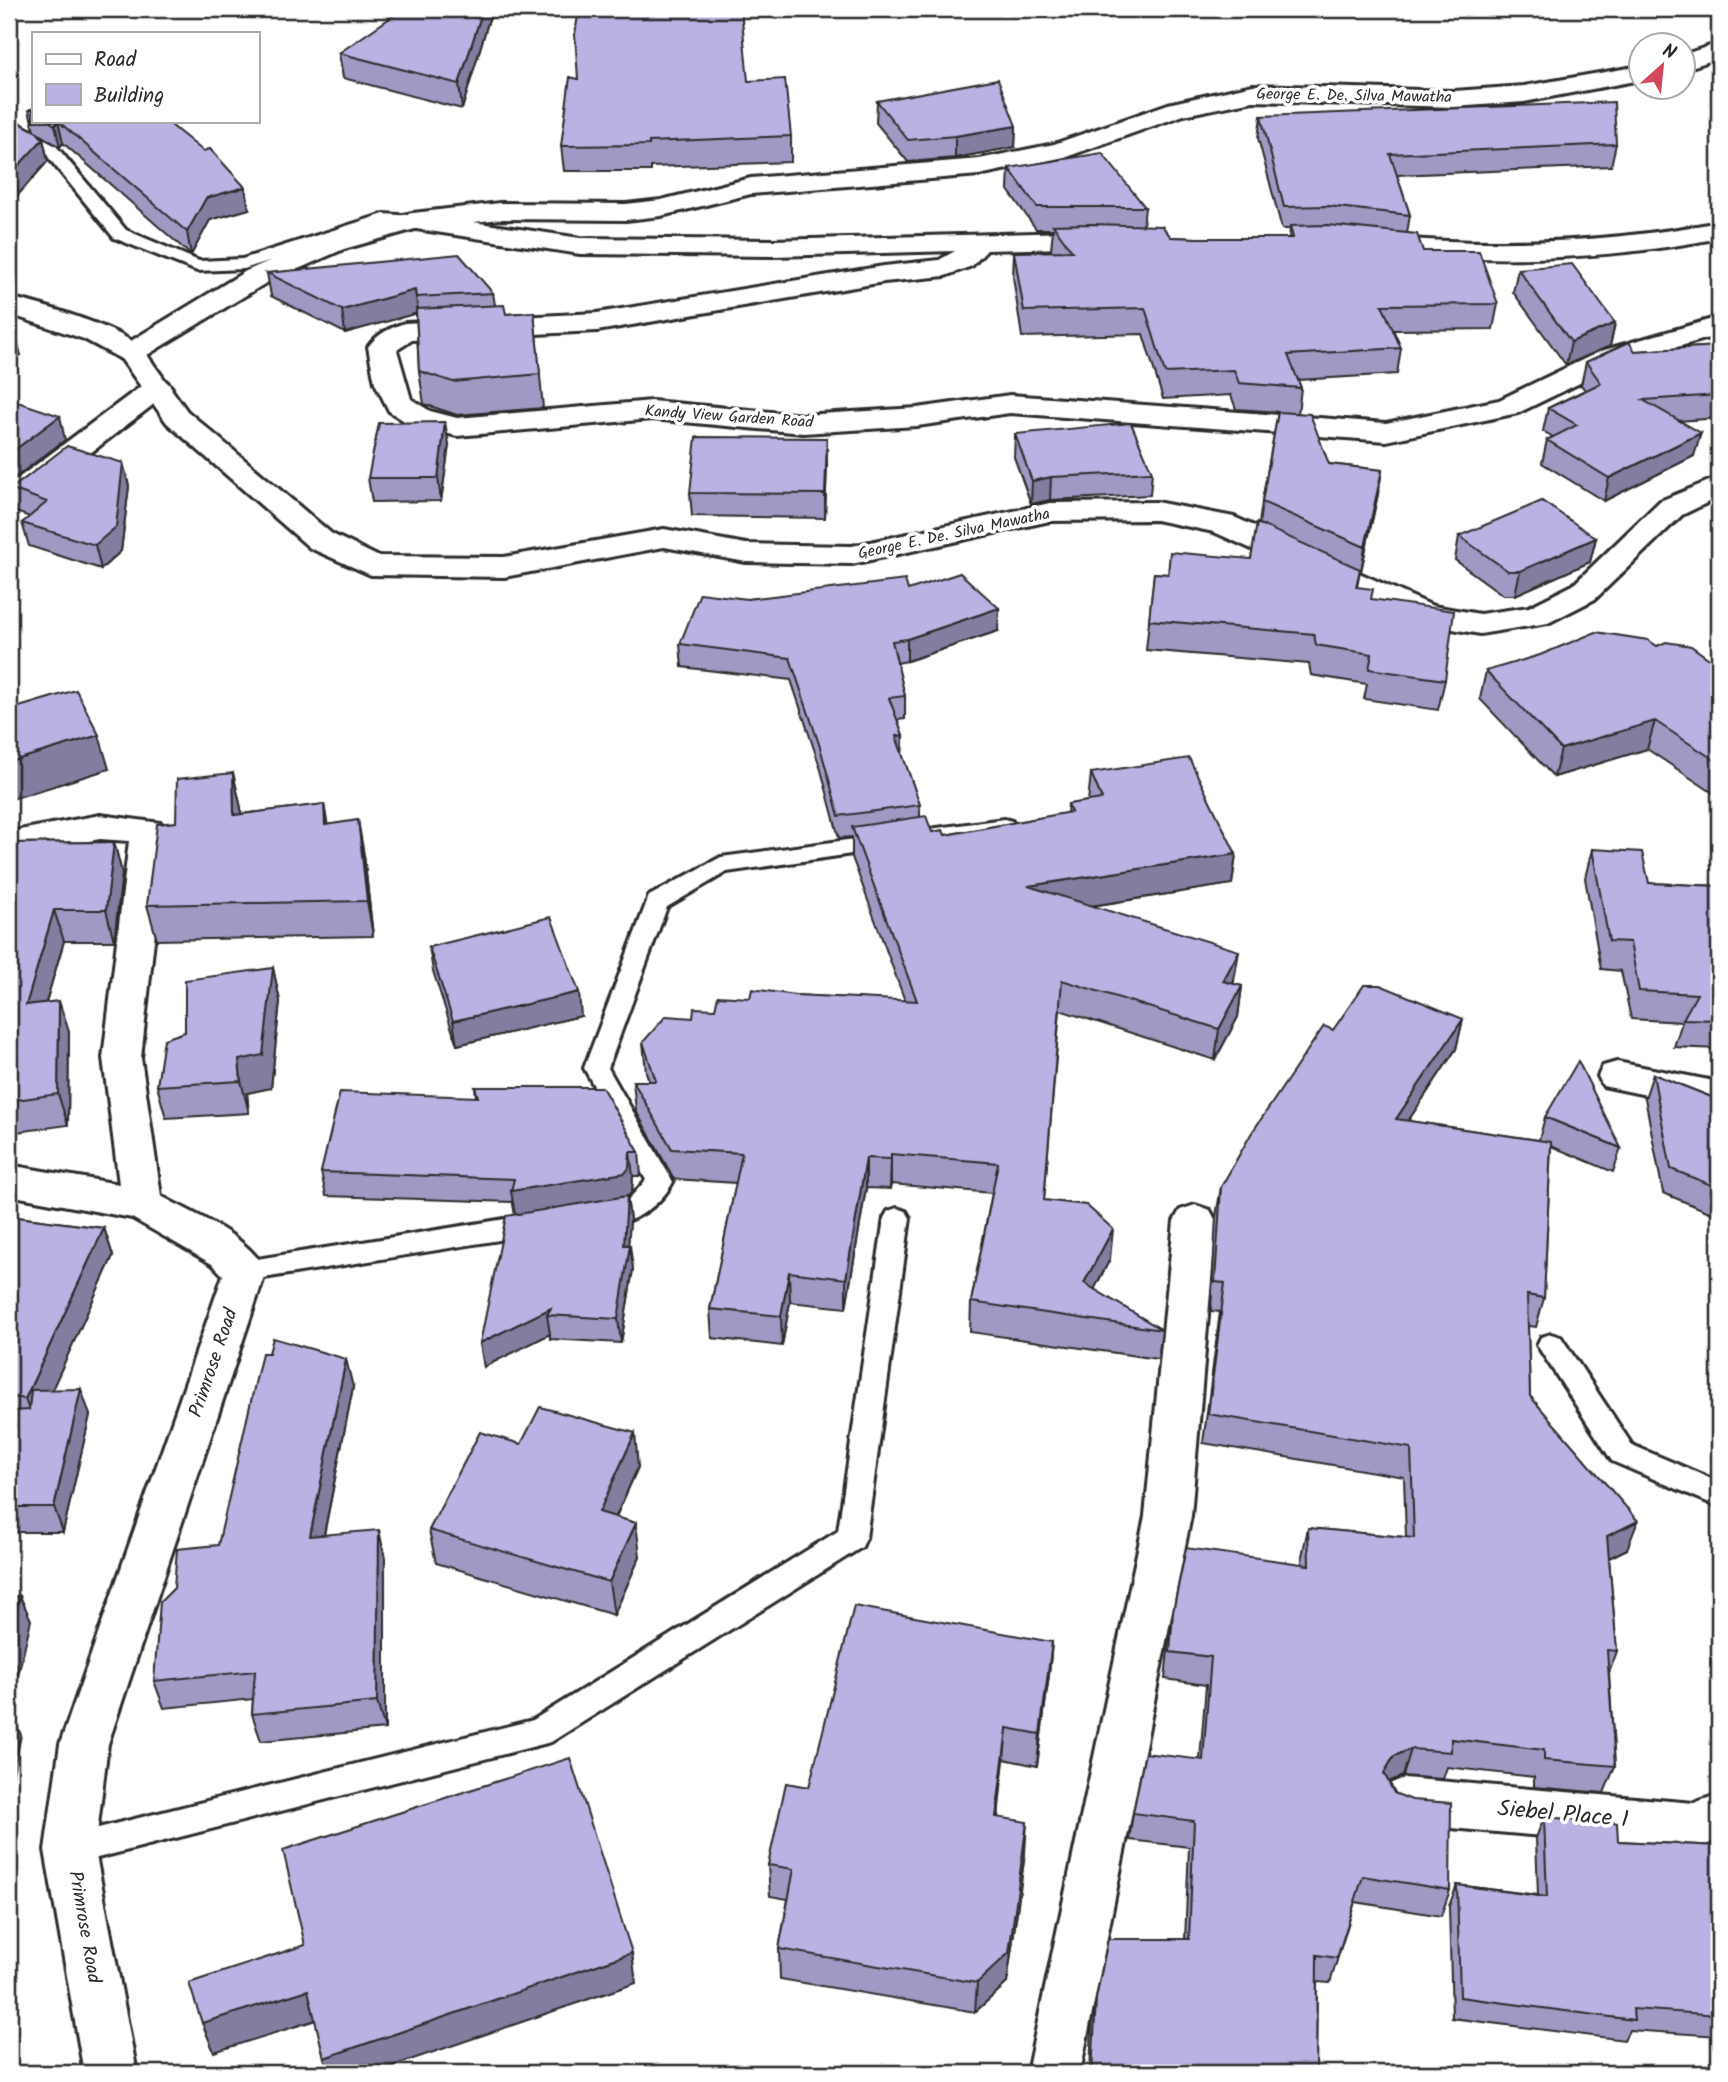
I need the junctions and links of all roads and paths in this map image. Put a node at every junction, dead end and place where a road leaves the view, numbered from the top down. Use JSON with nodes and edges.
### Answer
{"nodes":[{"id":1,"x":1719,"y":50,"type":"edge"},
{"id":2,"x":1696,"y":58,"type":"edge"},
{"id":3,"x":1626,"y":76,"type":"edge"},
{"id":4,"x":9,"y":126,"type":"edge"},
{"id":5,"x":413,"y":220,"type":"junction"},
{"id":6,"x":1719,"y":230,"type":"edge"},
{"id":7,"x":1128,"y":239,"type":"edge"},
{"id":8,"x":1351,"y":242,"type":"edge"},
{"id":9,"x":978,"y":244,"type":"junction"},
{"id":10,"x":9,"y":305,"type":"edge"},
{"id":11,"x":1719,"y":326,"type":"edge"},
{"id":12,"x":131,"y":353,"type":"junction"},
{"id":13,"x":157,"y":388,"type":"junction"},
{"id":14,"x":1719,"y":486,"type":"edge"},
{"id":15,"x":9,"y":500,"type":"edge"},
{"id":16,"x":1026,"y":822,"type":"edge"},
{"id":17,"x":9,"y":844,"type":"edge"},
{"id":18,"x":1617,"y":1076,"type":"dead end"},
{"id":19,"x":1719,"y":1096,"type":"edge"},
{"id":20,"x":9,"y":1180,"type":"edge"},
{"id":21,"x":142,"y":1204,"type":"junction"},
{"id":22,"x":897,"y":1218,"type":"dead end"},
{"id":23,"x":1195,"y":1221,"type":"dead end"},
{"id":24,"x":245,"y":1270,"type":"junction"},
{"id":25,"x":1550,"y":1345,"type":"dead end"},
{"id":26,"x":1719,"y":1495,"type":"edge"},
{"id":27,"x":1404,"y":1801,"type":"edge"},
{"id":28,"x":1719,"y":1817,"type":"edge"},
{"id":29,"x":70,"y":1850,"type":"junction"},
{"id":30,"x":111,"y":2073,"type":"edge"},
{"id":31,"x":1053,"y":2073,"type":"edge"}],
"edges":[{"from":1,"to":2,"type":"street"},
{"from":3,"to":5,"type":"street","name":"George E. De. Silva Mawatha"},
{"from":4,"to":5,"type":"lane"},
{"from":5,"to":9,"type":"street"},
{"from":5,"to":12,"type":"street","name":"George E. De. Silva Mawatha"},
{"from":6,"to":8,"type":"street"},
{"from":7,"to":9,"type":"street"},
{"from":9,"to":11,"type":"street","name":"Kandy View Garden Road"},
{"from":10,"to":12,"type":"street"},
{"from":12,"to":13,"type":"street","name":"George E. De. Silva Mawatha"},
{"from":13,"to":14,"type":"street","name":"George E. De. Silva Mawatha"},
{"from":13,"to":15,"type":"street"},
{"from":16,"to":24,"type":"lane"},
{"from":17,"to":21,"type":"street"},
{"from":18,"to":19,"type":"street"},
{"from":20,"to":21,"type":"street"},
{"from":21,"to":24,"type":"street"},
{"from":22,"to":29,"type":"lane"},
{"from":23,"to":31,"type":"street"},
{"from":24,"to":29,"type":"street","name":"Primrose Road"},
{"from":25,"to":26,"type":"lane"},
{"from":27,"to":28,"type":"street","name":"Siebel Place 1"},
{"from":29,"to":30,"type":"street","name":"Primrose Road"}]}
